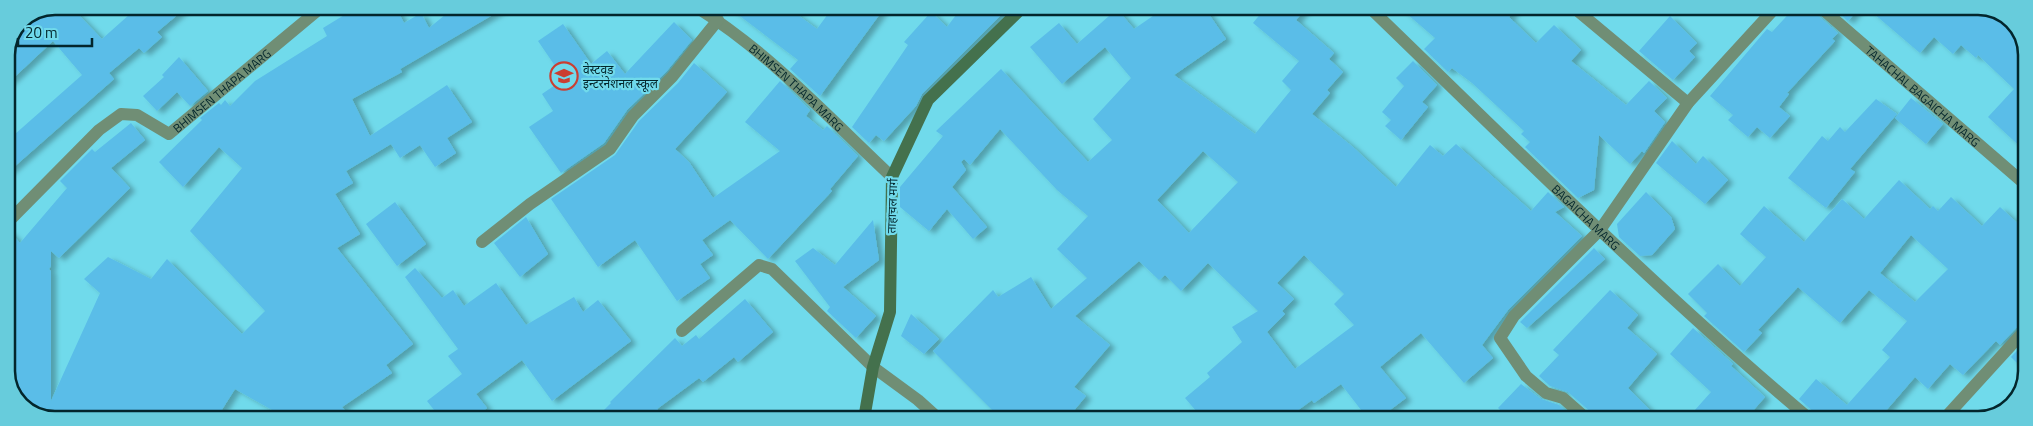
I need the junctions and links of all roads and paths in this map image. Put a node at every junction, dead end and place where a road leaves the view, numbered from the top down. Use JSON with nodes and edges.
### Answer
{"nodes":[{"id":1,"x":312,"y":15,"type":"edge"},
{"id":2,"x":710,"y":15,"type":"edge"},
{"id":3,"x":1015,"y":15,"type":"edge"},
{"id":4,"x":1377,"y":15,"type":"edge"},
{"id":5,"x":1583,"y":15,"type":"edge"},
{"id":6,"x":1769,"y":15,"type":"edge"},
{"id":7,"x":1829,"y":15,"type":"edge"},
{"id":8,"x":718,"y":20,"type":"junction"},
{"id":9,"x":1688,"y":103,"type":"junction"},
{"id":10,"x":892,"y":176,"type":"junction"},
{"id":11,"x":2018,"y":178,"type":"edge"},
{"id":12,"x":15,"y":215,"type":"edge"},
{"id":13,"x":1600,"y":230,"type":"junction"},
{"id":14,"x":482,"y":242,"type":"dead end"},
{"id":15,"x":682,"y":331,"type":"dead end"},
{"id":16,"x":2018,"y":338,"type":"edge"},
{"id":17,"x":873,"y":367,"type":"junction"},
{"id":18,"x":865,"y":411,"type":"edge"},
{"id":19,"x":930,"y":411,"type":"edge"},
{"id":20,"x":1578,"y":411,"type":"edge"},
{"id":21,"x":1800,"y":411,"type":"edge"},
{"id":22,"x":1951,"y":411,"type":"edge"}],
"edges":[{"from":1,"to":12,"type":"street","name":"BHIMSEN THAPA MARG"},
{"from":2,"to":8,"type":"street","name":"BHIMSEN THAPA MARG"},
{"from":3,"to":10,"type":"street","name":"ताहाचल मार्ग"},
{"from":4,"to":13,"type":"street","name":"BAGAICHA MARG"},
{"from":5,"to":9,"type":"street"},
{"from":6,"to":9,"type":"street"},
{"from":7,"to":11,"type":"street","name":"TAHACHAL BAGAICHA MARG"},
{"from":8,"to":10,"type":"street","name":"BHIMSEN THAPA MARG"},
{"from":8,"to":14,"type":"street"},
{"from":9,"to":13,"type":"street"},
{"from":10,"to":17,"type":"street","name":"ताहाचल मार्ग"},
{"from":13,"to":20,"type":"street"},
{"from":13,"to":21,"type":"street","name":"BAGAICHA MARG"},
{"from":15,"to":17,"type":"street"},
{"from":16,"to":22,"type":"street"},
{"from":17,"to":18,"type":"street","name":"ताहाचल मार्ग"},
{"from":17,"to":19,"type":"street"}]}
